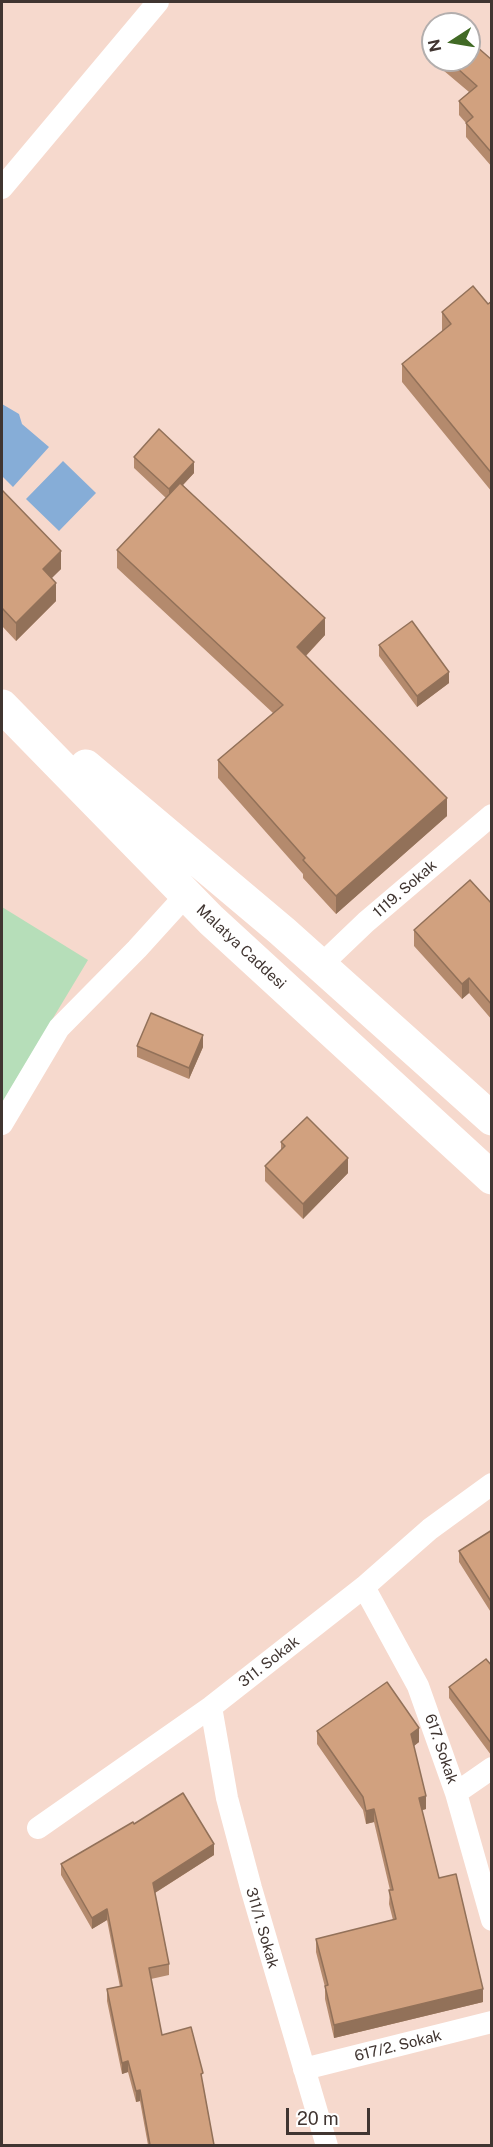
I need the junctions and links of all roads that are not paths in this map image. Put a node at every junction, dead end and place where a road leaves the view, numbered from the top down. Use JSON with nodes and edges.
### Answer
{"nodes":[{"id":1,"x":158,"y":2,"type":"edge"},
{"id":2,"x":2,"y":188,"type":"edge"},
{"id":3,"x":2,"y":695,"type":"edge"},
{"id":4,"x":2,"y":706,"type":"edge"},
{"id":5,"x":492,"y":815,"type":"edge"},
{"id":6,"x":186,"y":895,"type":"junction"},
{"id":7,"x":321,"y":965,"type":"junction"},
{"id":8,"x":492,"y":1119,"type":"edge"},
{"id":9,"x":2,"y":1124,"type":"edge"},
{"id":10,"x":492,"y":1178,"type":"edge"},
{"id":11,"x":492,"y":1484,"type":"edge"},
{"id":12,"x":364,"y":1587,"type":"junction"},
{"id":13,"x":212,"y":1707,"type":"junction"},
{"id":14,"x":492,"y":1768,"type":"edge"},
{"id":15,"x":456,"y":1793,"type":"junction"},
{"id":16,"x":38,"y":1828,"type":"dead end"},
{"id":17,"x":492,"y":1920,"type":"edge"},
{"id":18,"x":492,"y":2022,"type":"edge"},
{"id":19,"x":304,"y":2069,"type":"junction"},
{"id":20,"x":327,"y":2145,"type":"edge"}],
"edges":[{"from":1,"to":2,"type":"street"},
{"from":3,"to":7,"type":"main road"},
{"from":4,"to":6,"type":"main road","name":"Malatya Caddesi"},
{"from":5,"to":7,"type":"street","name":"1119. Sokak"},
{"from":6,"to":9,"type":"street"},
{"from":6,"to":10,"type":"main road","name":"Malatya Caddesi"},
{"from":7,"to":8,"type":"main road"},
{"from":11,"to":12,"type":"street","name":"311. Sokak"},
{"from":12,"to":13,"type":"street","name":"311. Sokak"},
{"from":12,"to":15,"type":"street","name":"617. Sokak"},
{"from":13,"to":16,"type":"street","name":"311. Sokak"},
{"from":13,"to":19,"type":"street","name":"311/1. Sokak"},
{"from":14,"to":15,"type":"street"},
{"from":15,"to":17,"type":"street","name":"617. Sokak"},
{"from":18,"to":19,"type":"street","name":"617/2. Sokak"},
{"from":19,"to":20,"type":"street","name":"311/1. Sokak"}]}
